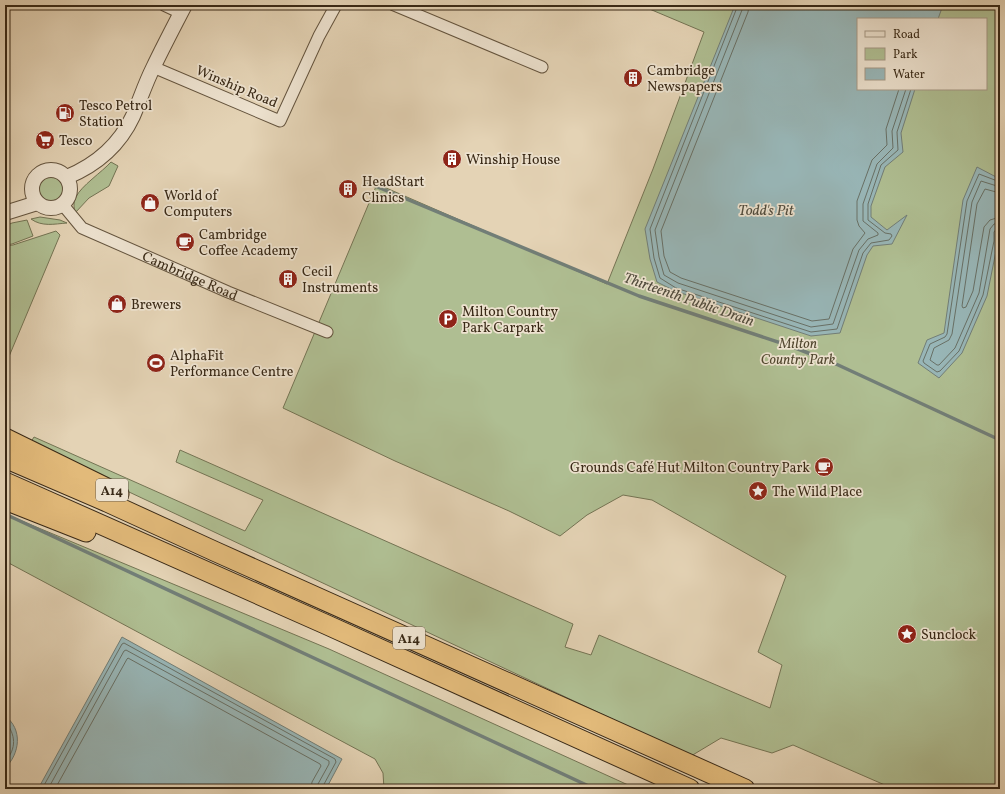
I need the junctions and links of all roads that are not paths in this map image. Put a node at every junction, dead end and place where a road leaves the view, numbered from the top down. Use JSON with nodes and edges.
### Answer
{"nodes":[{"id":1,"x":164,"y":5,"type":"edge"},
{"id":2,"x":336,"y":5,"type":"edge"},
{"id":3,"x":394,"y":5,"type":"edge"},
{"id":4,"x":183,"y":9,"type":"edge"},
{"id":5,"x":153,"y":67,"type":"junction"},
{"id":6,"x":542,"y":67,"type":"dead end"},
{"id":7,"x":67,"y":177,"type":"junction"},
{"id":8,"x":37,"y":203,"type":"junction"},
{"id":9,"x":63,"y":205,"type":"junction"},
{"id":10,"x":5,"y":213,"type":"edge"},
{"id":11,"x":327,"y":332,"type":"dead end"},
{"id":12,"x":5,"y":438,"type":"edge"},
{"id":13,"x":5,"y":458,"type":"edge"},
{"id":14,"x":5,"y":482,"type":"edge"},
{"id":15,"x":5,"y":500,"type":"edge"},
{"id":16,"x":141,"y":543,"type":"junction"},
{"id":17,"x":214,"y":551,"type":"junction"},
{"id":18,"x":690,"y":789,"type":"edge"},
{"id":19,"x":745,"y":789,"type":"edge"}],
"edges":[{"from":1,"to":4,"type":"street"},
{"from":2,"to":5,"type":"street","name":"Winship Road"},
{"from":3,"to":6,"type":"street"},
{"from":4,"to":5,"type":"street"},
{"from":5,"to":7,"type":"street"},
{"from":7,"to":8,"type":"street"},
{"from":7,"to":9,"type":"street"},
{"from":8,"to":9,"type":"street"},
{"from":8,"to":10,"type":"street"},
{"from":9,"to":11,"type":"street","name":"Cambridge Road"},
{"from":12,"to":17,"type":"highway","number":"A14"},
{"from":13,"to":17,"type":"highway","number":"A14"},
{"from":14,"to":16,"type":"highway","number":"A14"},
{"from":15,"to":16,"type":"highway","number":"A14"},
{"from":16,"to":18,"type":"highway","number":"A14"},
{"from":17,"to":19,"type":"highway","number":"A14"}]}
